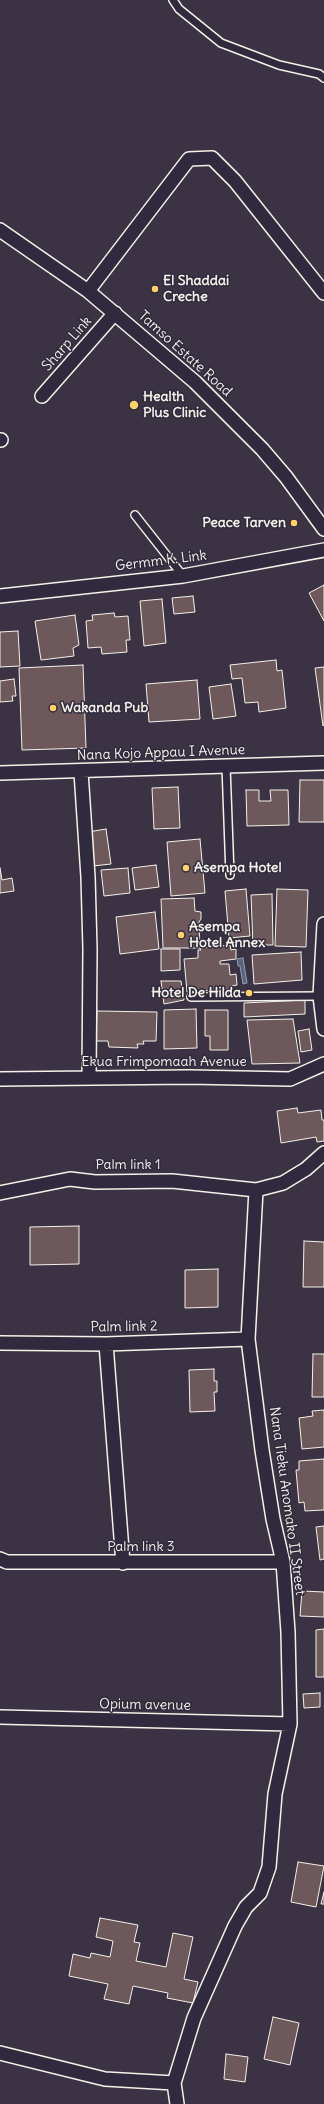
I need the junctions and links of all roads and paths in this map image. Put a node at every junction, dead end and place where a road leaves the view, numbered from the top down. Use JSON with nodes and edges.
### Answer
{"nodes":[{"id":1,"x":172,"y":0,"type":"edge"},
{"id":2,"x":324,"y":78,"type":"edge"},
{"id":3,"x":0,"y":230,"type":"edge"},
{"id":4,"x":88,"y":291,"type":"junction"},
{"id":5,"x":324,"y":293,"type":"edge"},
{"id":6,"x":115,"y":313,"type":"junction"},
{"id":7,"x":42,"y":396,"type":"dead end"},
{"id":8,"x":136,"y":515,"type":"dead end"},
{"id":9,"x":324,"y":529,"type":"edge"},
{"id":10,"x":324,"y":550,"type":"edge"},
{"id":11,"x":183,"y":576,"type":"junction"},
{"id":12,"x":0,"y":596,"type":"edge"},
{"id":13,"x":324,"y":764,"type":"edge"},
{"id":14,"x":226,"y":766,"type":"junction"},
{"id":15,"x":80,"y":772,"type":"junction"},
{"id":16,"x":0,"y":773,"type":"edge"},
{"id":17,"x":230,"y":875,"type":"dead end"},
{"id":18,"x":324,"y":924,"type":"edge"},
{"id":19,"x":320,"y":996,"type":"junction"},
{"id":20,"x":191,"y":997,"type":"dead end"},
{"id":21,"x":324,"y":1029,"type":"edge"},
{"id":22,"x":324,"y":1064,"type":"edge"},
{"id":23,"x":89,"y":1078,"type":"junction"},
{"id":24,"x":0,"y":1079,"type":"edge"},
{"id":25,"x":324,"y":1153,"type":"edge"},
{"id":26,"x":256,"y":1190,"type":"junction"},
{"id":27,"x":0,"y":1193,"type":"edge"},
{"id":28,"x":248,"y":1339,"type":"junction"},
{"id":29,"x":0,"y":1343,"type":"edge"},
{"id":30,"x":106,"y":1344,"type":"junction"},
{"id":31,"x":0,"y":1559,"type":"edge"},
{"id":32,"x":283,"y":1562,"type":"junction"},
{"id":33,"x":123,"y":1563,"type":"junction"},
{"id":34,"x":0,"y":1717,"type":"edge"},
{"id":35,"x":290,"y":1724,"type":"junction"},
{"id":36,"x":0,"y":2053,"type":"edge"},
{"id":37,"x":174,"y":2083,"type":"junction"},
{"id":38,"x":177,"y":2104,"type":"edge"}],
"edges":[{"from":1,"to":2,"type":"lane"},
{"from":3,"to":4,"type":"street","name":"Tamso Estate Road"},
{"from":4,"to":5,"type":"street"},
{"from":4,"to":6,"type":"street","name":"Tamso Estate Road"},
{"from":6,"to":7,"type":"street","name":"Sharp Link"},
{"from":6,"to":9,"type":"street","name":"Tamso Estate Road"},
{"from":8,"to":11,"type":"lane"},
{"from":10,"to":11,"type":"street","name":"Germm K. Link"},
{"from":11,"to":12,"type":"street","name":"Germm K. Link"},
{"from":13,"to":14,"type":"street","name":"Nana Kojo Appau I Avenue"},
{"from":14,"to":15,"type":"street","name":"Nana Kojo Appau I Avenue"},
{"from":14,"to":17,"type":"lane"},
{"from":15,"to":16,"type":"street","name":"Nana Kojo Appau I Avenue"},
{"from":15,"to":23,"type":"street"},
{"from":18,"to":19,"type":"street"},
{"from":19,"to":20,"type":"lane"},
{"from":19,"to":21,"type":"street"},
{"from":22,"to":23,"type":"street","name":"Ekua Frimpomaah Avenue"},
{"from":23,"to":24,"type":"street","name":"Ekua Frimpomaah Avenue"},
{"from":25,"to":26,"type":"street"},
{"from":26,"to":27,"type":"street","name":"Palm link 1"},
{"from":26,"to":28,"type":"street","name":"Nana Tieku Anomako II Street"},
{"from":28,"to":30,"type":"street","name":"Palm link 2"},
{"from":28,"to":32,"type":"street","name":"Nana Tieku Anomako II Street"},
{"from":29,"to":30,"type":"street","name":"Palm link 2"},
{"from":30,"to":33,"type":"street"},
{"from":31,"to":33,"type":"street","name":"Palm link 3"},
{"from":32,"to":33,"type":"street","name":"Palm link 3"},
{"from":32,"to":35,"type":"street","name":"Nana Tieku Anomako II Street"},
{"from":34,"to":35,"type":"street","name":"Opium avenue"},
{"from":35,"to":37,"type":"street","name":"Nana Tieku Anomako II Street"},
{"from":36,"to":37,"type":"street"},
{"from":37,"to":38,"type":"street","name":"Nana Tieku Anomako II Street"}]}
